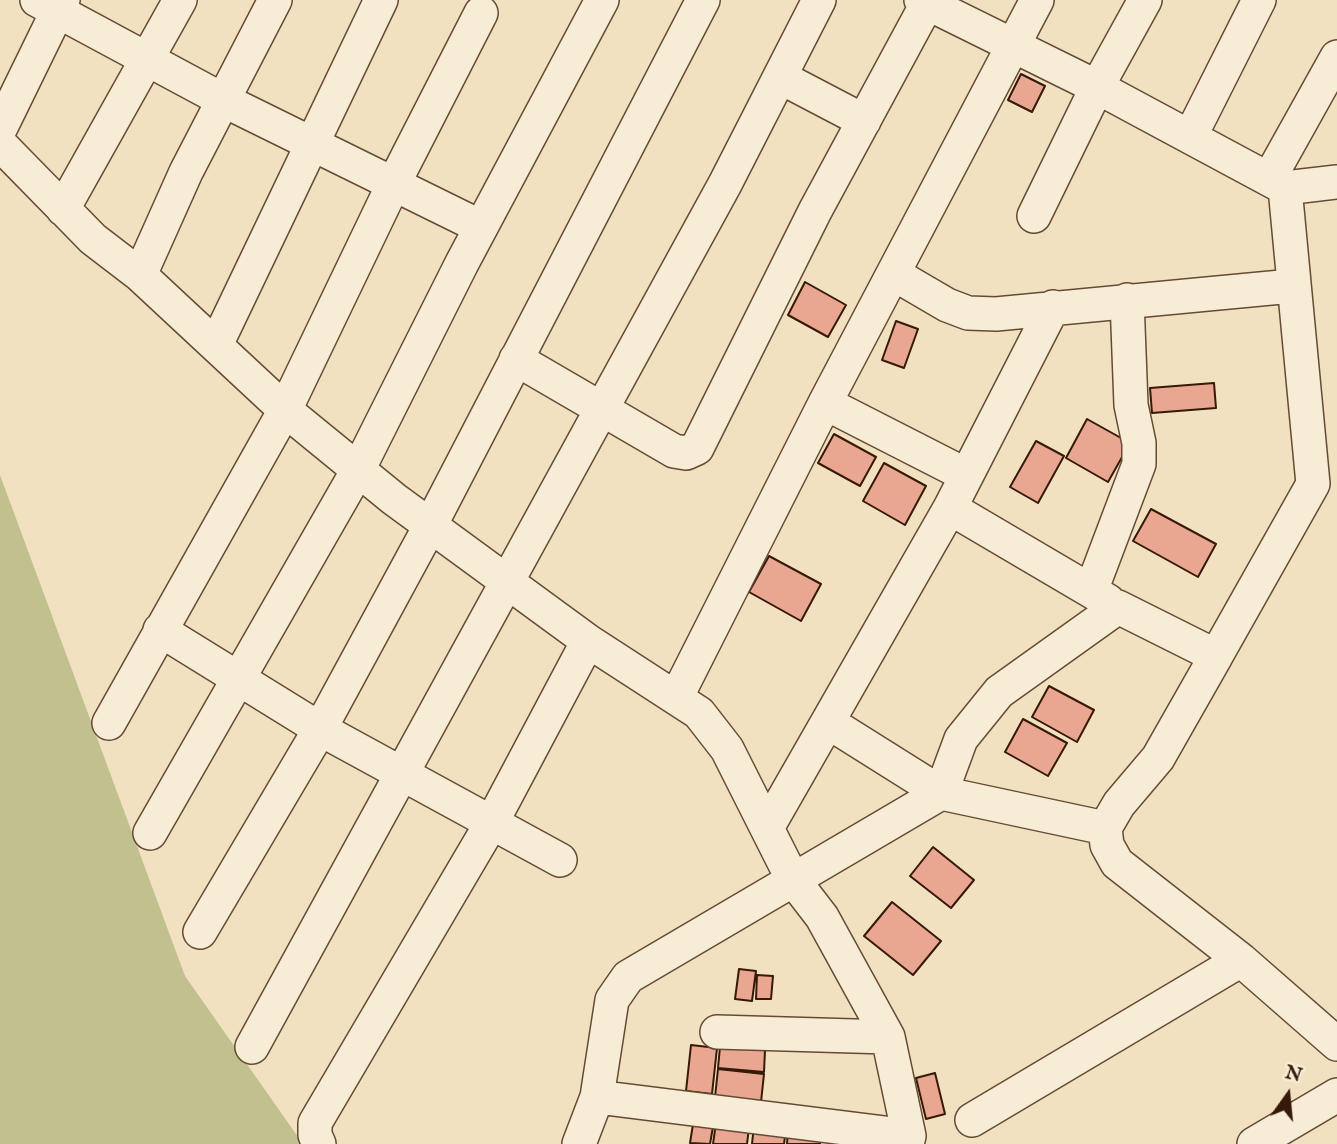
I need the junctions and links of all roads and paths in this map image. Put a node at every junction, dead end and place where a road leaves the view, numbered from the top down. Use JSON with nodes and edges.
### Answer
{"nodes":[{"id":1,"x":180,"y":0,"type":"edge"},
{"id":2,"x":275,"y":0,"type":"edge"},
{"id":3,"x":381,"y":0,"type":"edge"},
{"id":4,"x":602,"y":0,"type":"edge"},
{"id":5,"x":703,"y":0,"type":"edge"},
{"id":6,"x":819,"y":0,"type":"edge"},
{"id":7,"x":1037,"y":0,"type":"edge"},
{"id":8,"x":1145,"y":0,"type":"edge"},
{"id":9,"x":1259,"y":0,"type":"edge"},
{"id":10,"x":926,"y":1,"type":"edge"},
{"id":11,"x":53,"y":4,"type":"edge"},
{"id":12,"x":481,"y":13,"type":"dead end"},
{"id":13,"x":1012,"y":48,"type":"junction"},
{"id":14,"x":1337,"y":57,"type":"edge"},
{"id":15,"x":148,"y":60,"type":"junction"},
{"id":16,"x":780,"y":77,"type":"junction"},
{"id":17,"x":1097,"y":87,"type":"junction"},
{"id":18,"x":223,"y":100,"type":"junction"},
{"id":19,"x":864,"y":121,"type":"junction"},
{"id":20,"x":0,"y":129,"type":"edge"},
{"id":21,"x":1191,"y":137,"type":"junction"},
{"id":22,"x":0,"y":144,"type":"edge"},
{"id":23,"x":311,"y":144,"type":"junction"},
{"id":24,"x":1337,"y":182,"type":"edge"},
{"id":25,"x":1277,"y":184,"type":"junction"},
{"id":26,"x":393,"y":185,"type":"junction"},
{"id":27,"x":63,"y":209,"type":"junction"},
{"id":28,"x":1034,"y":216,"type":"dead end"},
{"id":29,"x":481,"y":227,"type":"junction"},
{"id":30,"x":894,"y":274,"type":"junction"},
{"id":31,"x":140,"y":275,"type":"junction"},
{"id":32,"x":1292,"y":286,"type":"junction"},
{"id":33,"x":1127,"y":300,"type":"junction"},
{"id":34,"x":1053,"y":307,"type":"junction"},
{"id":35,"x":215,"y":345,"type":"junction"},
{"id":36,"x":516,"y":359,"type":"junction"},
{"id":37,"x":825,"y":403,"type":"junction"},
{"id":38,"x":603,"y":408,"type":"junction"},
{"id":39,"x":285,"y":410,"type":"junction"},
{"id":40,"x":358,"y":470,"type":"junction"},
{"id":41,"x":966,"y":475,"type":"junction"},
{"id":42,"x":1325,"y":483,"type":"edge"},
{"id":43,"x":950,"y":508,"type":"junction"},
{"id":44,"x":429,"y":528,"type":"junction"},
{"id":45,"x":508,"y":583,"type":"junction"},
{"id":46,"x":1105,"y":599,"type":"junction"},
{"id":47,"x":160,"y":630,"type":"junction"},
{"id":48,"x":588,"y":641,"type":"junction"},
{"id":49,"x":1216,"y":656,"type":"junction"},
{"id":50,"x":237,"y":680,"type":"junction"},
{"id":51,"x":677,"y":696,"type":"junction"},
{"id":52,"x":828,"y":722,"type":"junction"},
{"id":53,"x":109,"y":723,"type":"dead end"},
{"id":54,"x":320,"y":729,"type":"junction"},
{"id":55,"x":402,"y":774,"type":"junction"},
{"id":56,"x":941,"y":793,"type":"junction"},
{"id":57,"x":492,"y":822,"type":"junction"},
{"id":58,"x":767,"y":828,"type":"junction"},
{"id":59,"x":1105,"y":828,"type":"junction"},
{"id":60,"x":150,"y":833,"type":"dead end"},
{"id":61,"x":559,"y":860,"type":"dead end"},
{"id":62,"x":792,"y":878,"type":"junction"},
{"id":63,"x":200,"y":932,"type":"dead end"},
{"id":64,"x":1241,"y":960,"type":"junction"},
{"id":65,"x":717,"y":1032,"type":"dead end"},
{"id":66,"x":888,"y":1037,"type":"junction"},
{"id":67,"x":1337,"y":1044,"type":"edge"},
{"id":68,"x":252,"y":1048,"type":"dead end"},
{"id":69,"x":1337,"y":1095,"type":"edge"},
{"id":70,"x":597,"y":1097,"type":"junction"},
{"id":71,"x":972,"y":1119,"type":"dead end"},
{"id":72,"x":908,"y":1140,"type":"edge"},
{"id":73,"x":319,"y":1144,"type":"edge"},
{"id":74,"x":579,"y":1144,"type":"edge"},
{"id":75,"x":1254,"y":1144,"type":"edge"}],
"edges":[{"from":1,"to":15,"type":"street"},
{"from":2,"to":18,"type":"street"},
{"from":3,"to":23,"type":"street"},
{"from":4,"to":29,"type":"street"},
{"from":5,"to":36,"type":"street"},
{"from":6,"to":16,"type":"street"},
{"from":7,"to":13,"type":"street"},
{"from":8,"to":17,"type":"street"},
{"from":9,"to":21,"type":"street"},
{"from":10,"to":13,"type":"street"},
{"from":10,"to":19,"type":"street"},
{"from":11,"to":15,"type":"street"},
{"from":11,"to":20,"type":"street"},
{"from":12,"to":26,"type":"street"},
{"from":13,"to":17,"type":"street"},
{"from":13,"to":30,"type":"street"},
{"from":14,"to":25,"type":"street"},
{"from":15,"to":18,"type":"street"},
{"from":15,"to":27,"type":"street"},
{"from":16,"to":19,"type":"street"},
{"from":16,"to":38,"type":"street"},
{"from":17,"to":21,"type":"street"},
{"from":17,"to":28,"type":"street"},
{"from":18,"to":23,"type":"street"},
{"from":18,"to":31,"type":"street"},
{"from":19,"to":38,"type":"street"},
{"from":21,"to":25,"type":"street"},
{"from":22,"to":27,"type":"street"},
{"from":23,"to":26,"type":"street"},
{"from":23,"to":35,"type":"street"},
{"from":24,"to":25,"type":"street"},
{"from":25,"to":32,"type":"street"},
{"from":26,"to":29,"type":"street"},
{"from":26,"to":39,"type":"street"},
{"from":27,"to":31,"type":"street"},
{"from":29,"to":40,"type":"street"},
{"from":30,"to":34,"type":"street"},
{"from":30,"to":37,"type":"street"},
{"from":31,"to":35,"type":"street"},
{"from":32,"to":33,"type":"street"},
{"from":32,"to":42,"type":"street"},
{"from":33,"to":34,"type":"street"},
{"from":33,"to":46,"type":"street"},
{"from":34,"to":41,"type":"street"},
{"from":35,"to":39,"type":"street"},
{"from":36,"to":38,"type":"street"},
{"from":36,"to":44,"type":"street"},
{"from":37,"to":41,"type":"street"},
{"from":37,"to":51,"type":"street"},
{"from":38,"to":45,"type":"street"},
{"from":39,"to":40,"type":"street"},
{"from":39,"to":47,"type":"street"},
{"from":40,"to":44,"type":"street"},
{"from":40,"to":50,"type":"street"},
{"from":41,"to":43,"type":"street"},
{"from":42,"to":49,"type":"street"},
{"from":43,"to":46,"type":"street"},
{"from":43,"to":52,"type":"street"},
{"from":44,"to":45,"type":"street"},
{"from":44,"to":54,"type":"street"},
{"from":45,"to":48,"type":"street"},
{"from":45,"to":55,"type":"street"},
{"from":46,"to":49,"type":"street"},
{"from":46,"to":56,"type":"street"},
{"from":47,"to":50,"type":"street"},
{"from":47,"to":53,"type":"street"},
{"from":48,"to":51,"type":"street"},
{"from":48,"to":57,"type":"street"},
{"from":49,"to":59,"type":"street"},
{"from":50,"to":54,"type":"street"},
{"from":50,"to":60,"type":"street"},
{"from":51,"to":58,"type":"street"},
{"from":52,"to":56,"type":"street"},
{"from":52,"to":58,"type":"street"},
{"from":54,"to":55,"type":"street"},
{"from":54,"to":63,"type":"street"},
{"from":55,"to":57,"type":"street"},
{"from":55,"to":68,"type":"street"},
{"from":56,"to":59,"type":"street"},
{"from":56,"to":62,"type":"street"},
{"from":57,"to":61,"type":"street"},
{"from":57,"to":73,"type":"street"},
{"from":58,"to":62,"type":"street"},
{"from":59,"to":64,"type":"street"},
{"from":62,"to":66,"type":"street"},
{"from":62,"to":70,"type":"street"},
{"from":64,"to":67,"type":"street"},
{"from":64,"to":71,"type":"street"},
{"from":65,"to":66,"type":"street"},
{"from":66,"to":72,"type":"street"},
{"from":69,"to":75,"type":"street"},
{"from":70,"to":72,"type":"street"},
{"from":70,"to":74,"type":"street"}]}
